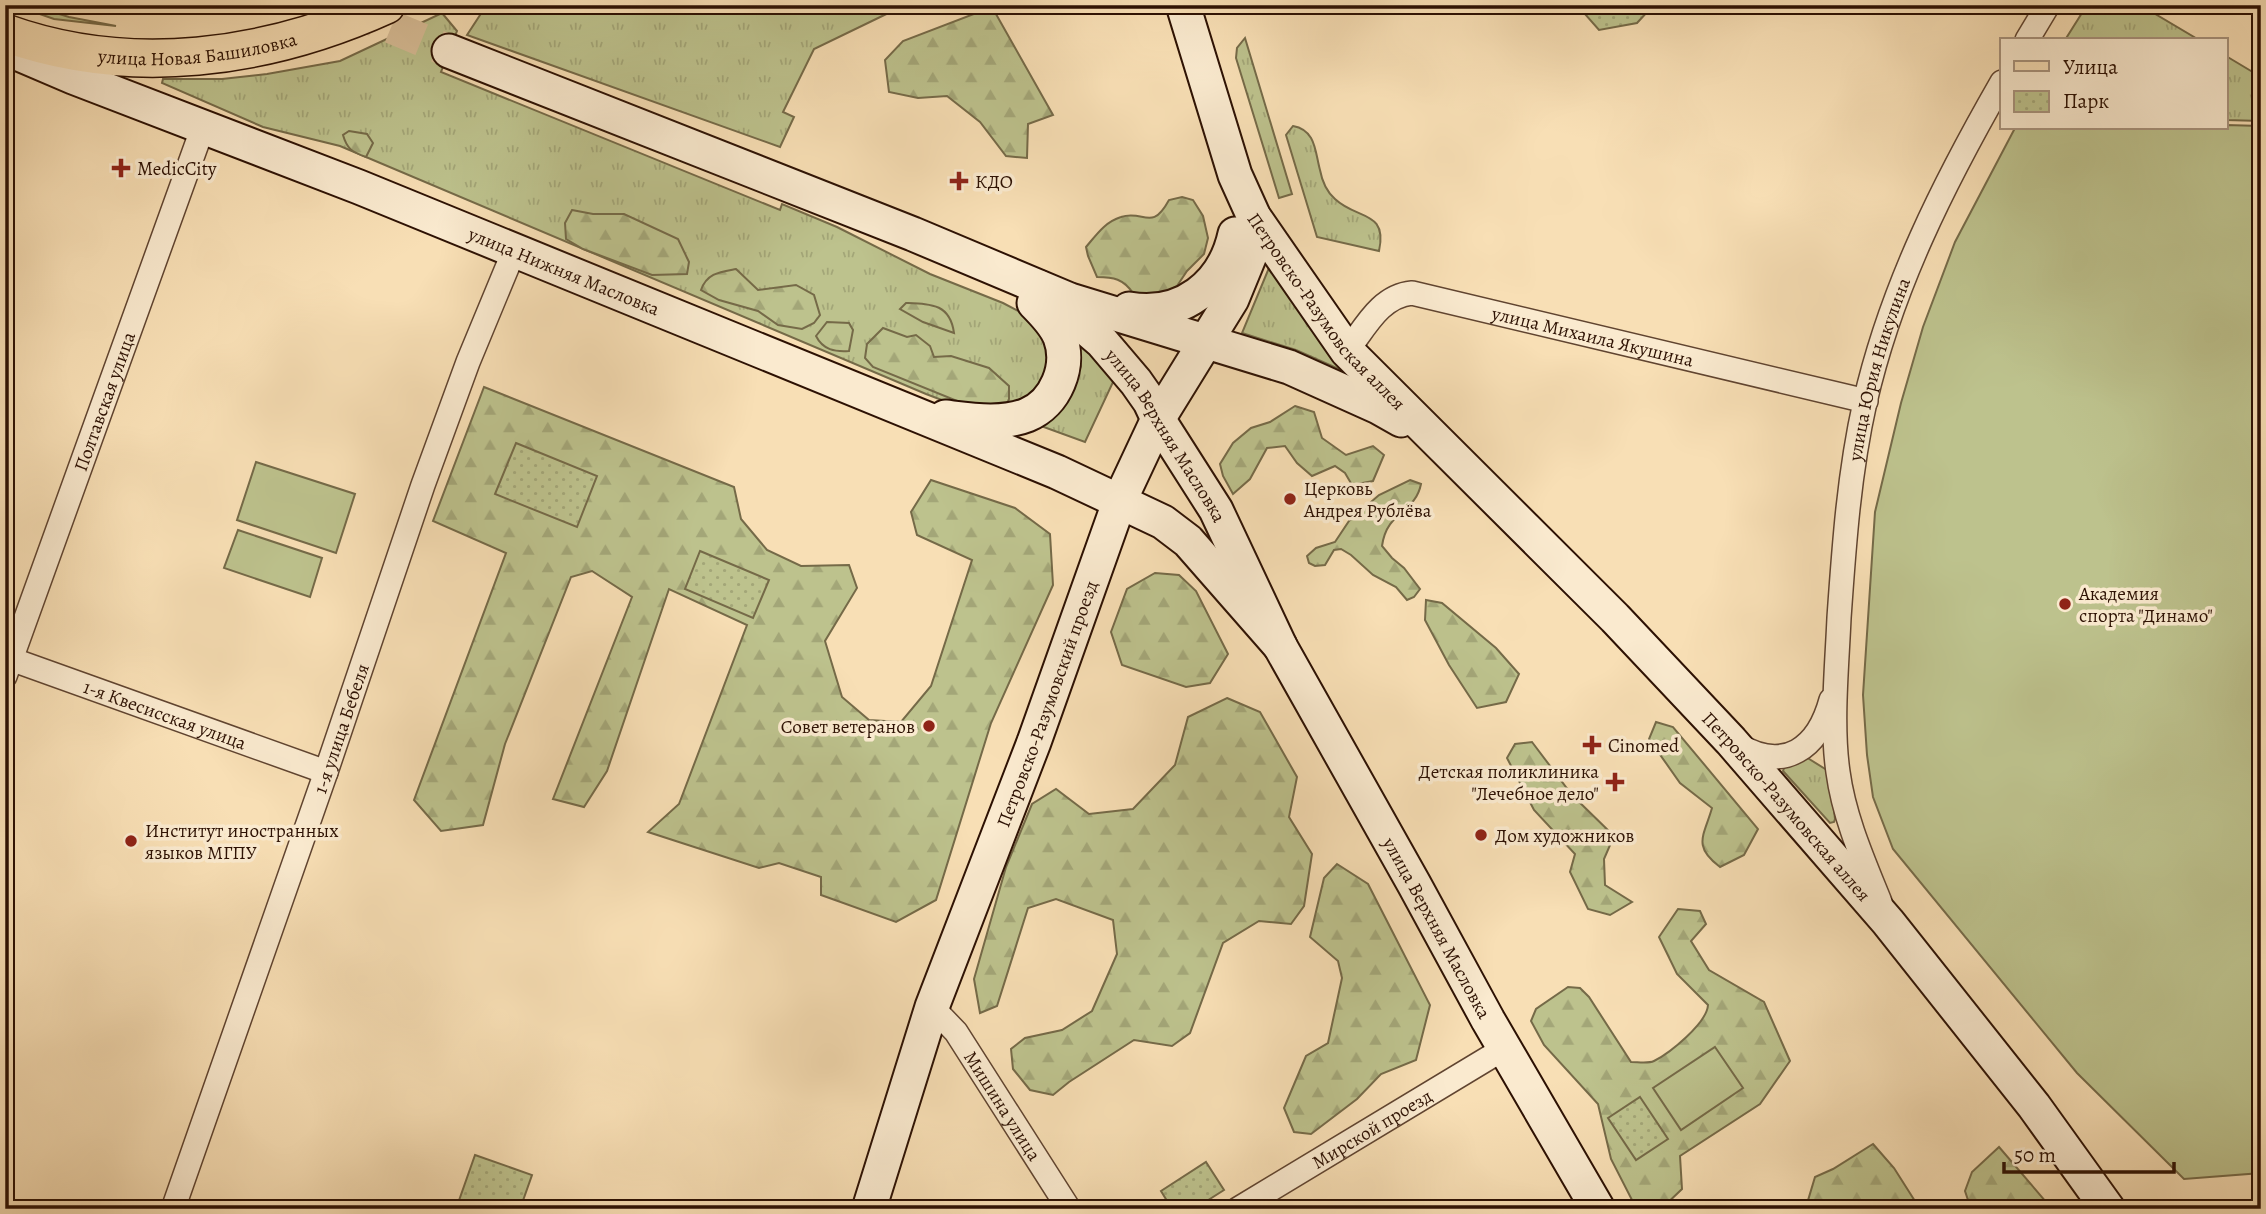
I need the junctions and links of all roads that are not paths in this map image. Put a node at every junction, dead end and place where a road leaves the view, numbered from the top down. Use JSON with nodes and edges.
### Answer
{"nodes":[{"id":1,"x":386,"y":5,"type":"edge"},
{"id":2,"x":1183,"y":5,"type":"edge"},
{"id":3,"x":2048,"y":5,"type":"edge"},
{"id":4,"x":5,"y":33,"type":"edge"},
{"id":5,"x":2028,"y":38,"type":"edge"},
{"id":6,"x":5,"y":47,"type":"edge"},
{"id":7,"x":449,"y":51,"type":"tunnel mouth"},
{"id":8,"x":2000,"y":86,"type":"edge"},
{"id":9,"x":203,"y":127,"type":"junction"},
{"id":10,"x":1235,"y":176,"type":"junction"},
{"id":11,"x":1254,"y":218,"type":"junction"},
{"id":12,"x":514,"y":251,"type":"junction"},
{"id":13,"x":970,"y":259,"type":"junction"},
{"id":14,"x":1038,"y":287,"type":"junction"},
{"id":15,"x":1070,"y":300,"type":"junction"},
{"id":16,"x":1206,"y":341,"type":"junction"},
{"id":17,"x":1347,"y":351,"type":"junction"},
{"id":18,"x":1866,"y":401,"type":"junction"},
{"id":19,"x":915,"y":415,"type":"junction"},
{"id":20,"x":1158,"y":419,"type":"junction"},
{"id":21,"x":1431,"y":437,"type":"junction"},
{"id":22,"x":1120,"y":500,"type":"junction"},
{"id":23,"x":1280,"y":646,"type":"junction"},
{"id":24,"x":7,"y":664,"type":"edge"},
{"id":25,"x":1836,"y":680,"type":"junction"},
{"id":26,"x":1731,"y":741,"type":"junction"},
{"id":27,"x":326,"y":772,"type":"junction"},
{"id":28,"x":1888,"y":922,"type":"junction"},
{"id":29,"x":932,"y":1007,"type":"junction"},
{"id":30,"x":1505,"y":1048,"type":"junction"},
{"id":31,"x":173,"y":1209,"type":"edge"},
{"id":32,"x":869,"y":1209,"type":"edge"},
{"id":33,"x":1069,"y":1209,"type":"edge"},
{"id":34,"x":1238,"y":1209,"type":"edge"},
{"id":35,"x":1598,"y":1209,"type":"edge"},
{"id":36,"x":2108,"y":1209,"type":"edge"}],
"edges":[{"from":1,"to":4,"type":"main road","name":"улица Новая Башиловка"},
{"from":2,"to":10,"type":"street","name":"Петровско-Разумовская аллея"},
{"from":3,"to":5,"type":"street"},
{"from":6,"to":9,"type":"street","name":"улица Нижняя Масловка"},
{"from":7,"to":13,"type":"street"},
{"from":8,"to":18,"type":"street","name":"улица Юрия Никулина"},
{"from":9,"to":12,"type":"street","name":"улица Нижняя Масловка"},
{"from":9,"to":24,"type":"street","name":"Полтавская улица"},
{"from":10,"to":11,"type":"street","name":"Петровско-Разумовская аллея"},
{"from":10,"to":15,"type":"street","name":"Петровско-Разумовская аллея"},
{"from":11,"to":16,"type":"street","name":"Петровско-Разумовский проезд"},
{"from":11,"to":17,"type":"street","name":"Петровско-Разумовская аллея"},
{"from":12,"to":19,"type":"street","name":"улица Нижняя Масловка"},
{"from":12,"to":27,"type":"street","name":"1-я улица Бебеля"},
{"from":13,"to":14,"type":"street"},
{"from":13,"to":19,"type":"street"},
{"from":14,"to":15,"type":"street"},
{"from":14,"to":20,"type":"street","name":"улица Верхняя Масловка"},
{"from":15,"to":16,"type":"street"},
{"from":16,"to":20,"type":"street","name":"Петровско-Разумовский проезд"},
{"from":16,"to":21,"type":"street","name":"Петровско-Разумовская аллея"},
{"from":17,"to":18,"type":"street","name":"улица Михаила Якушина"},
{"from":17,"to":21,"type":"street","name":"Петровско-Разумовская аллея"},
{"from":18,"to":25,"type":"street","name":"улица Юрия Никулина"},
{"from":19,"to":22,"type":"street","name":"улица Нижняя Масловка"},
{"from":20,"to":22,"type":"street","name":"Петровско-Разумовский проезд"},
{"from":20,"to":23,"type":"street","name":"улица Верхняя Масловка"},
{"from":21,"to":26,"type":"street","name":"Петровско-Разумовская аллея"},
{"from":22,"to":23,"type":"street","name":"улица Верхняя Масловка"},
{"from":22,"to":29,"type":"street","name":"Петровско-Разумовский проезд"},
{"from":23,"to":30,"type":"street","name":"улица Верхняя Масловка"},
{"from":24,"to":27,"type":"street","name":"1-я Квесисская улица"},
{"from":25,"to":26,"type":"street","name":"улица Юрия Никулина"},
{"from":25,"to":28,"type":"street","name":"улица Юрия Никулина"},
{"from":26,"to":28,"type":"street","name":"Петровско-Разумовская аллея"},
{"from":27,"to":31,"type":"street","name":"1-я улица Бебеля"},
{"from":28,"to":36,"type":"street","name":"Петровско-Разумовская аллея"},
{"from":29,"to":32,"type":"street","name":"Петровско-Разумовский проезд"},
{"from":29,"to":33,"type":"street","name":"Мишина улица"},
{"from":30,"to":34,"type":"street","name":"Мирской проезд"},
{"from":30,"to":35,"type":"street","name":"улица Верхняя Масловка"}]}
